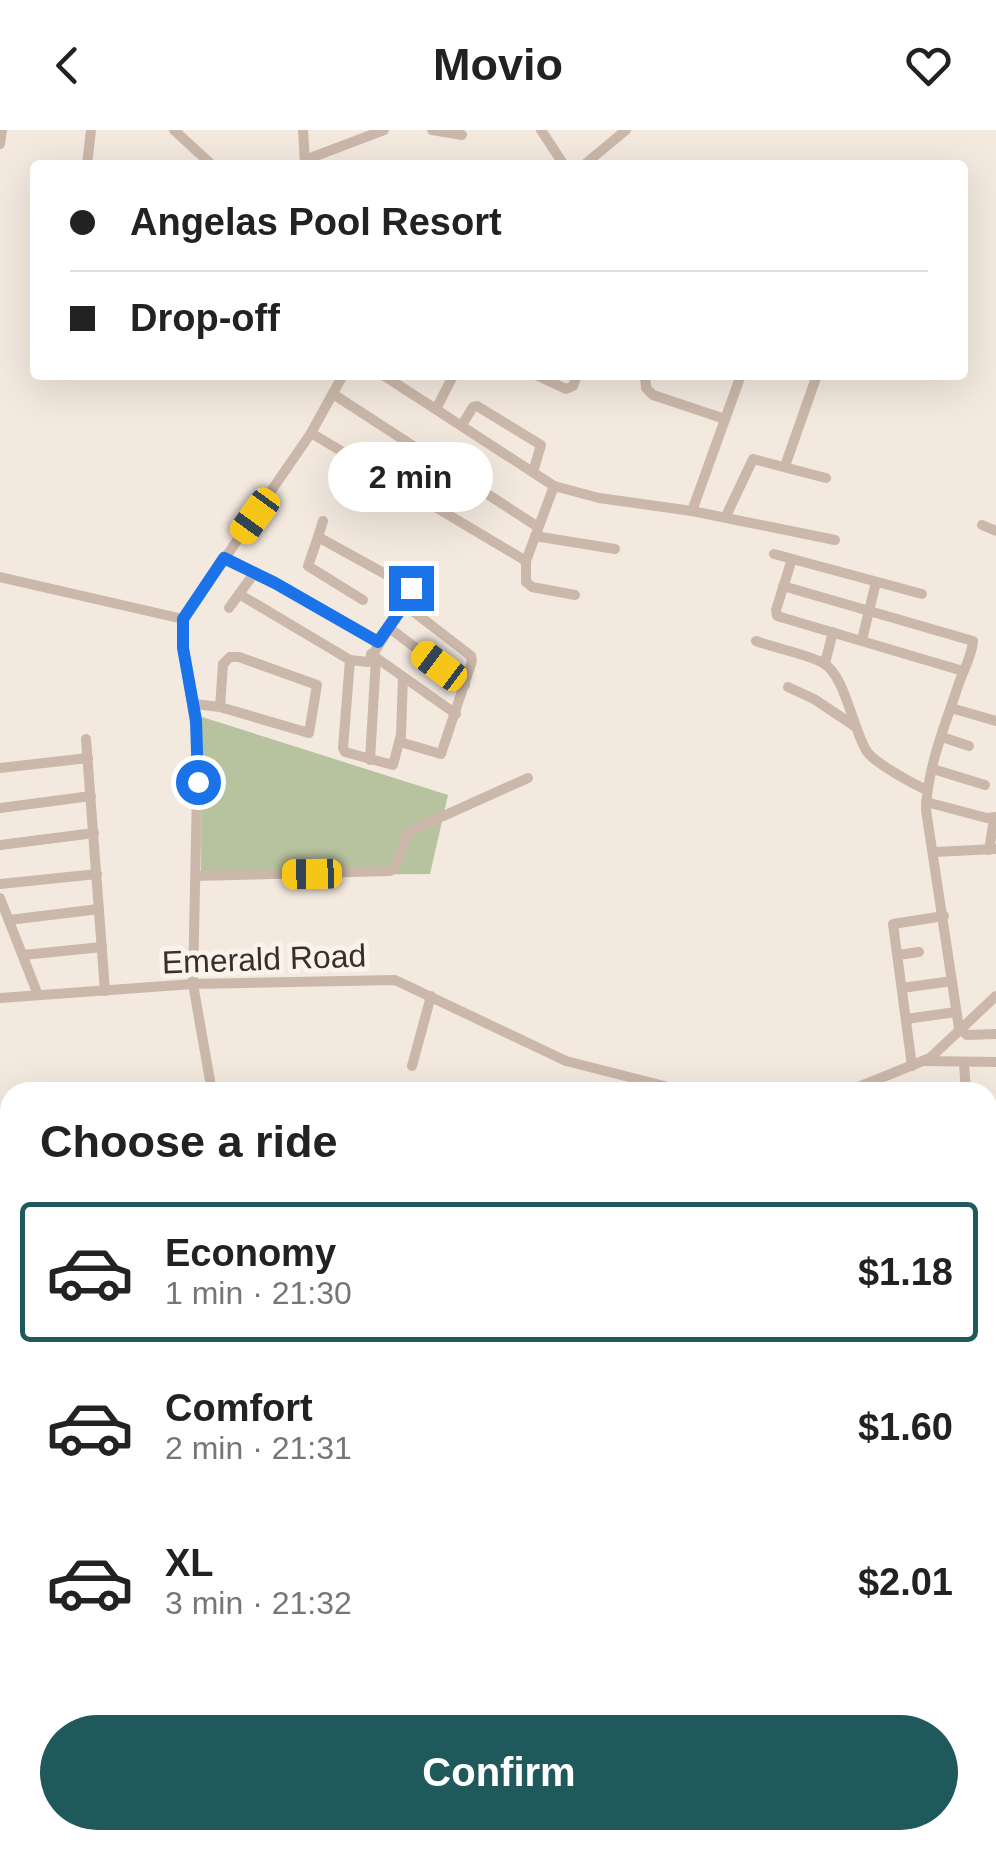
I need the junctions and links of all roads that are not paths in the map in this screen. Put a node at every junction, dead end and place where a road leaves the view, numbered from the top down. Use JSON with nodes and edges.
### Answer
{"nodes":[{"id":1,"x":2,"y":130,"type":"edge"},
{"id":2,"x":91,"y":130,"type":"edge"},
{"id":3,"x":174,"y":130,"type":"edge"},
{"id":4,"x":303,"y":130,"type":"edge"},
{"id":5,"x":384,"y":130,"type":"edge"},
{"id":6,"x":432,"y":130,"type":"edge"},
{"id":7,"x":542,"y":130,"type":"edge"},
{"id":8,"x":626,"y":130,"type":"edge"},
{"id":9,"x":462,"y":135,"type":"dead end"},
{"id":10,"x":0,"y":144,"type":"edge"},
{"id":11,"x":87,"y":160,"type":"edge"},
{"id":12,"x":207,"y":160,"type":"edge"},
{"id":13,"x":305,"y":160,"type":"edge"},
{"id":14,"x":312,"y":160,"type":"edge"},
{"id":15,"x":561,"y":160,"type":"edge"},
{"id":16,"x":590,"y":160,"type":"edge"},
{"id":17,"x":340,"y":380,"type":"edge"},
{"id":18,"x":391,"y":380,"type":"edge"},
{"id":19,"x":448,"y":380,"type":"edge"},
{"id":20,"x":547,"y":380,"type":"edge"},
{"id":21,"x":576,"y":380,"type":"edge"},
{"id":22,"x":645,"y":380,"type":"edge"},
{"id":23,"x":740,"y":380,"type":"edge"},
{"id":24,"x":815,"y":380,"type":"edge"},
{"id":25,"x":333,"y":394,"type":"junction"},
{"id":26,"x":436,"y":409,"type":"junction"},
{"id":27,"x":725,"y":420,"type":"junction"},
{"id":28,"x":462,"y":425,"type":"junction"},
{"id":29,"x":311,"y":433,"type":"junction"},
{"id":30,"x":786,"y":466,"type":"junction"},
{"id":31,"x":533,"y":472,"type":"junction"},
{"id":32,"x":826,"y":478,"type":"dead end"},
{"id":33,"x":554,"y":486,"type":"junction"},
{"id":34,"x":692,"y":511,"type":"junction"},
{"id":35,"x":726,"y":516,"type":"junction"},
{"id":36,"x":324,"y":521,"type":"dead end"},
{"id":37,"x":982,"y":524,"type":"dead end"},
{"id":38,"x":996,"y":531,"type":"edge"},
{"id":39,"x":536,"y":532,"type":"junction"},
{"id":40,"x":318,"y":537,"type":"junction"},
{"id":41,"x":835,"y":540,"type":"dead end"},
{"id":42,"x":615,"y":550,"type":"dead end"},
{"id":43,"x":774,"y":554,"type":"dead end"},
{"id":44,"x":224,"y":558,"type":"junction"},
{"id":45,"x":792,"y":559,"type":"junction"},
{"id":46,"x":526,"y":561,"type":"junction"},
{"id":47,"x":254,"y":572,"type":"junction"},
{"id":48,"x":0,"y":577,"type":"edge"},
{"id":49,"x":876,"y":582,"type":"junction"},
{"id":50,"x":784,"y":586,"type":"junction"},
{"id":51,"x":239,"y":594,"type":"junction"},
{"id":52,"x":922,"y":594,"type":"dead end"},
{"id":53,"x":576,"y":595,"type":"dead end"},
{"id":54,"x":363,"y":600,"type":"dead end"},
{"id":55,"x":405,"y":605,"type":"junction"},
{"id":56,"x":230,"y":608,"type":"dead end"},
{"id":57,"x":868,"y":612,"type":"junction"},
{"id":58,"x":183,"y":619,"type":"junction"},
{"id":59,"x":388,"y":627,"type":"junction"},
{"id":60,"x":833,"y":632,"type":"junction"},
{"id":61,"x":862,"y":640,"type":"junction"},
{"id":62,"x":756,"y":641,"type":"dead end"},
{"id":63,"x":378,"y":642,"type":"junction"},
{"id":64,"x":374,"y":656,"type":"junction"},
{"id":65,"x":350,"y":660,"type":"junction"},
{"id":66,"x":825,"y":663,"type":"junction"},
{"id":67,"x":963,"y":671,"type":"junction"},
{"id":68,"x":403,"y":677,"type":"junction"},
{"id":69,"x":465,"y":684,"type":"junction"},
{"id":70,"x":788,"y":687,"type":"dead end"},
{"id":71,"x":194,"y":704,"type":"junction"},
{"id":72,"x":220,"y":707,"type":"junction"},
{"id":73,"x":951,"y":708,"type":"junction"},
{"id":74,"x":456,"y":714,"type":"junction"},
{"id":75,"x":996,"y":721,"type":"edge"},
{"id":76,"x":859,"y":729,"type":"junction"},
{"id":77,"x":942,"y":737,"type":"junction"},
{"id":78,"x":86,"y":739,"type":"dead end"},
{"id":79,"x":400,"y":742,"type":"junction"},
{"id":80,"x":970,"y":746,"type":"dead end"},
{"id":81,"x":88,"y":758,"type":"junction"},
{"id":82,"x":370,"y":760,"type":"junction"},
{"id":83,"x":0,"y":768,"type":"edge"},
{"id":84,"x":933,"y":769,"type":"junction"},
{"id":85,"x":528,"y":778,"type":"dead end"},
{"id":86,"x":986,"y":785,"type":"dead end"},
{"id":87,"x":92,"y":796,"type":"junction"},
{"id":88,"x":927,"y":796,"type":"junction"},
{"id":89,"x":0,"y":808,"type":"edge"},
{"id":90,"x":995,"y":818,"type":"edge"},
{"id":91,"x":94,"y":833,"type":"junction"},
{"id":92,"x":0,"y":845,"type":"edge"},
{"id":93,"x":993,"y":849,"type":"edge"},
{"id":94,"x":934,"y":852,"type":"junction"},
{"id":95,"x":97,"y":874,"type":"junction"},
{"id":96,"x":196,"y":876,"type":"junction"},
{"id":97,"x":0,"y":884,"type":"edge"},
{"id":98,"x":0,"y":898,"type":"edge"},
{"id":99,"x":100,"y":909,"type":"junction"},
{"id":100,"x":944,"y":916,"type":"junction"},
{"id":101,"x":9,"y":920,"type":"junction"},
{"id":102,"x":102,"y":947,"type":"junction"},
{"id":103,"x":919,"y":952,"type":"dead end"},
{"id":104,"x":898,"y":955,"type":"junction"},
{"id":105,"x":23,"y":956,"type":"junction"},
{"id":106,"x":952,"y":981,"type":"junction"},
{"id":107,"x":193,"y":984,"type":"junction"},
{"id":108,"x":902,"y":988,"type":"junction"},
{"id":109,"x":105,"y":991,"type":"junction"},
{"id":110,"x":38,"y":996,"type":"junction"},
{"id":111,"x":431,"y":996,"type":"junction"},
{"id":112,"x":996,"y":996,"type":"edge"},
{"id":113,"x":0,"y":998,"type":"edge"},
{"id":114,"x":991,"y":1006,"type":"edge"},
{"id":115,"x":956,"y":1012,"type":"junction"},
{"id":116,"x":906,"y":1019,"type":"junction"},
{"id":117,"x":960,"y":1030,"type":"junction"},
{"id":118,"x":996,"y":1034,"type":"edge"},
{"id":119,"x":996,"y":1062,"type":"edge"},
{"id":120,"x":918,"y":1064,"type":"junction"},
{"id":121,"x":964,"y":1064,"type":"junction"},
{"id":122,"x":412,"y":1066,"type":"dead end"},
{"id":123,"x":210,"y":1082,"type":"edge"},
{"id":124,"x":650,"y":1082,"type":"edge"},
{"id":125,"x":872,"y":1082,"type":"edge"},
{"id":126,"x":965,"y":1082,"type":"edge"}],
"edges":[{"from":1,"to":10,"type":"street"},
{"from":2,"to":11,"type":"street"},
{"from":3,"to":12,"type":"street"},
{"from":4,"to":13,"type":"street"},
{"from":5,"to":14,"type":"street"},
{"from":6,"to":9,"type":"street"},
{"from":7,"to":15,"type":"street"},
{"from":8,"to":16,"type":"street"},
{"from":17,"to":25,"type":"street"},
{"from":18,"to":26,"type":"street"},
{"from":19,"to":26,"type":"street"},
{"from":20,"to":21,"type":"street"},
{"from":22,"to":27,"type":"street"},
{"from":23,"to":27,"type":"street"},
{"from":24,"to":30,"type":"street"},
{"from":25,"to":29,"type":"street"},
{"from":25,"to":39,"type":"street"},
{"from":26,"to":28,"type":"street"},
{"from":27,"to":34,"type":"street"},
{"from":28,"to":31,"type":"street"},
{"from":28,"to":31,"type":"street"},
{"from":29,"to":44,"type":"street"},
{"from":29,"to":46,"type":"street"},
{"from":30,"to":32,"type":"street"},
{"from":30,"to":35,"type":"street"},
{"from":31,"to":33,"type":"street"},
{"from":33,"to":34,"type":"street"},
{"from":33,"to":39,"type":"street"},
{"from":34,"to":35,"type":"street"},
{"from":35,"to":41,"type":"street"},
{"from":36,"to":40,"type":"street"},
{"from":37,"to":38,"type":"street"},
{"from":39,"to":42,"type":"street"},
{"from":39,"to":46,"type":"street"},
{"from":40,"to":54,"type":"street"},
{"from":40,"to":55,"type":"street"},
{"from":43,"to":45,"type":"street"},
{"from":44,"to":47,"type":"street"},
{"from":44,"to":58,"type":"street"},
{"from":45,"to":49,"type":"street"},
{"from":45,"to":50,"type":"street"},
{"from":46,"to":53,"type":"street"},
{"from":47,"to":51,"type":"street"},
{"from":47,"to":63,"type":"street"},
{"from":48,"to":58,"type":"street"},
{"from":49,"to":52,"type":"street"},
{"from":49,"to":57,"type":"street"},
{"from":50,"to":57,"type":"street"},
{"from":50,"to":60,"type":"street"},
{"from":51,"to":56,"type":"street"},
{"from":51,"to":65,"type":"street"},
{"from":55,"to":59,"type":"street"},
{"from":55,"to":69,"type":"street"},
{"from":57,"to":61,"type":"street"},
{"from":57,"to":67,"type":"street"},
{"from":58,"to":71,"type":"street"},
{"from":59,"to":63,"type":"street"},
{"from":59,"to":69,"type":"street"},
{"from":60,"to":61,"type":"street"},
{"from":60,"to":66,"type":"street"},
{"from":61,"to":67,"type":"street"},
{"from":62,"to":66,"type":"street"},
{"from":63,"to":64,"type":"street"},
{"from":64,"to":65,"type":"street"},
{"from":64,"to":68,"type":"street"},
{"from":64,"to":82,"type":"street"},
{"from":65,"to":82,"type":"street"},
{"from":66,"to":76,"type":"street"},
{"from":67,"to":73,"type":"street"},
{"from":68,"to":74,"type":"street"},
{"from":68,"to":79,"type":"street"},
{"from":69,"to":74,"type":"street"},
{"from":70,"to":76,"type":"street"},
{"from":71,"to":72,"type":"street"},
{"from":71,"to":96,"type":"street"},
{"from":72,"to":72,"type":"street"},
{"from":73,"to":75,"type":"street"},
{"from":73,"to":77,"type":"street"},
{"from":74,"to":79,"type":"street"},
{"from":76,"to":88,"type":"street"},
{"from":77,"to":80,"type":"street"},
{"from":77,"to":84,"type":"street"},
{"from":78,"to":81,"type":"street"},
{"from":79,"to":82,"type":"street"},
{"from":81,"to":83,"type":"street"},
{"from":81,"to":87,"type":"street"},
{"from":84,"to":86,"type":"street"},
{"from":84,"to":88,"type":"street"},
{"from":85,"to":96,"type":"street"},
{"from":87,"to":89,"type":"street"},
{"from":87,"to":91,"type":"street"},
{"from":88,"to":90,"type":"street"},
{"from":88,"to":94,"type":"street"},
{"from":90,"to":93,"type":"street"},
{"from":91,"to":92,"type":"street"},
{"from":91,"to":95,"type":"street"},
{"from":93,"to":94,"type":"street"},
{"from":94,"to":100,"type":"street"},
{"from":95,"to":97,"type":"street"},
{"from":95,"to":99,"type":"street"},
{"from":96,"to":107,"type":"street"},
{"from":98,"to":101,"type":"street"},
{"from":99,"to":101,"type":"street"},
{"from":99,"to":102,"type":"street"},
{"from":100,"to":104,"type":"street"},
{"from":100,"to":106,"type":"street"},
{"from":101,"to":105,"type":"street"},
{"from":102,"to":105,"type":"street"},
{"from":102,"to":109,"type":"street"},
{"from":103,"to":104,"type":"street"},
{"from":104,"to":108,"type":"street"},
{"from":105,"to":110,"type":"street"},
{"from":106,"to":108,"type":"street"},
{"from":106,"to":115,"type":"street"},
{"from":107,"to":109,"type":"street","name":"Emerald Road"},
{"from":107,"to":111,"type":"street","name":"Emerald Road"},
{"from":107,"to":123,"type":"street"},
{"from":108,"to":116,"type":"street"},
{"from":109,"to":110,"type":"street","name":"Emerald Road"},
{"from":110,"to":113,"type":"street","name":"Emerald Road"},
{"from":111,"to":122,"type":"street"},
{"from":111,"to":124,"type":"street","name":"Emerald Road"},
{"from":112,"to":114,"type":"street"},
{"from":114,"to":117,"type":"street"},
{"from":115,"to":116,"type":"street"},
{"from":115,"to":117,"type":"street"},
{"from":116,"to":120,"type":"street"},
{"from":117,"to":118,"type":"street"},
{"from":117,"to":120,"type":"street"},
{"from":119,"to":121,"type":"street"},
{"from":120,"to":121,"type":"street"},
{"from":120,"to":125,"type":"street"},
{"from":121,"to":126,"type":"street"}]}
